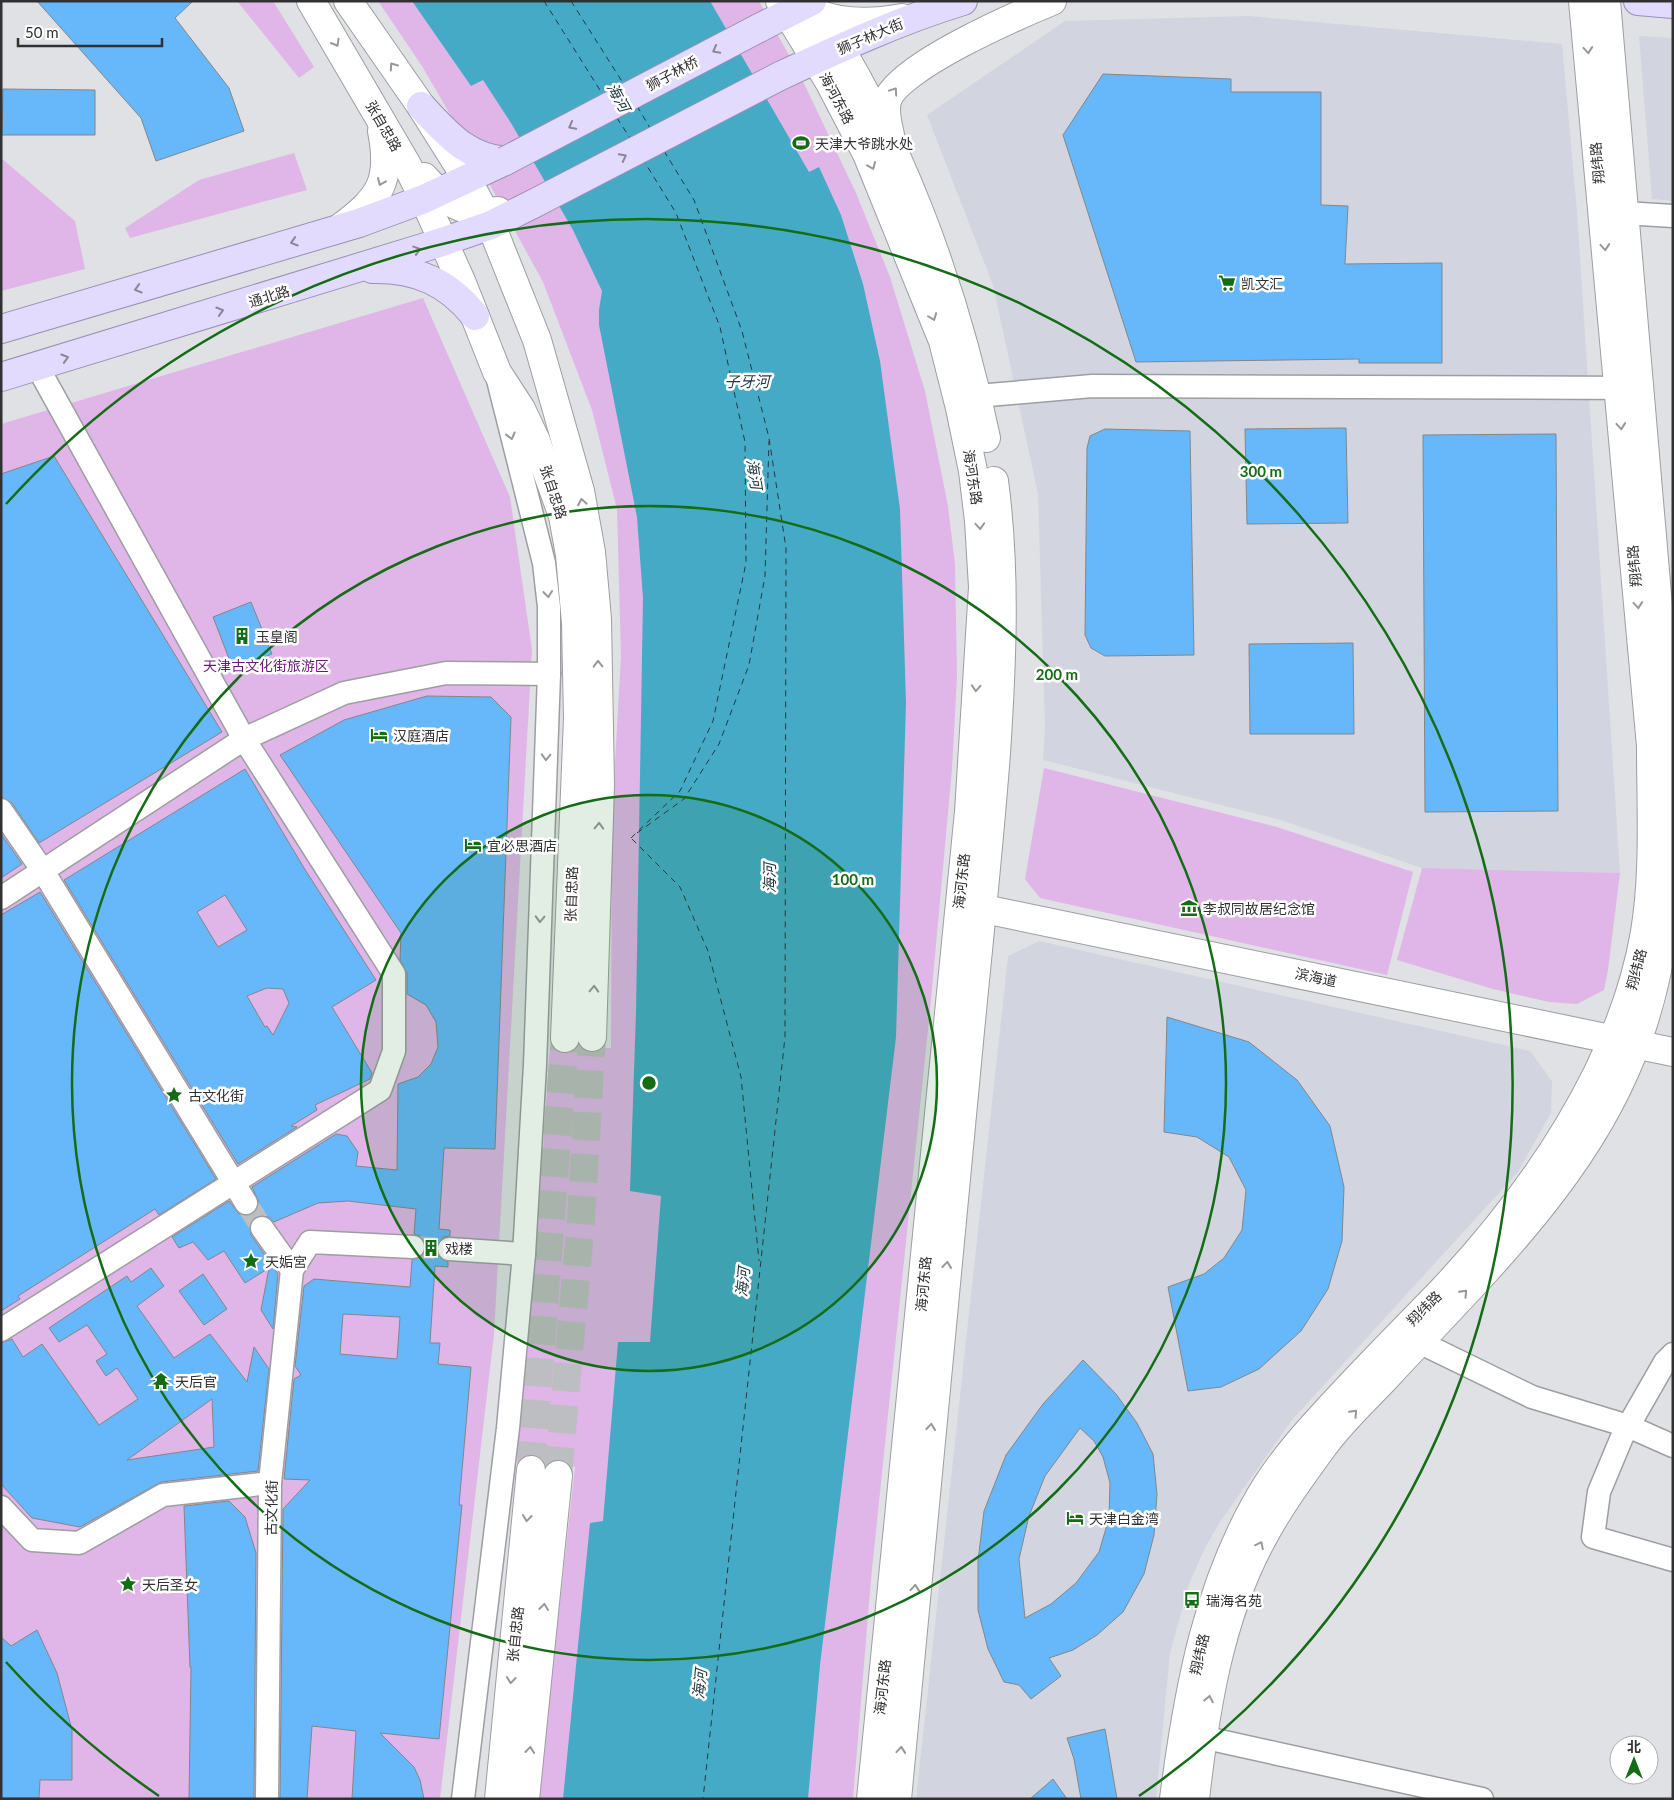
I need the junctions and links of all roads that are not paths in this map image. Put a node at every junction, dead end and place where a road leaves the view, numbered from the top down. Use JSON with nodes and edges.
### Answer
{"nodes":[{"id":1,"x":311,"y":1,"type":"edge"},
{"id":2,"x":348,"y":1,"type":"edge"},
{"id":3,"x":963,"y":1,"type":"edge"},
{"id":4,"x":1052,"y":1,"type":"edge"},
{"id":5,"x":1583,"y":1,"type":"edge"},
{"id":6,"x":1606,"y":1,"type":"edge"},
{"id":7,"x":1638,"y":1,"type":"edge"},
{"id":8,"x":1673,"y":4,"type":"edge"},
{"id":9,"x":802,"y":5,"type":"edge"},
{"id":10,"x":927,"y":12,"type":"junction"},
{"id":11,"x":828,"y":54,"type":"junction"},
{"id":12,"x":421,"y":106,"type":"junction"},
{"id":13,"x":379,"y":118,"type":"junction"},
{"id":14,"x":894,"y":154,"type":"junction"},
{"id":15,"x":505,"y":161,"type":"junction"},
{"id":16,"x":467,"y":179,"type":"junction"},
{"id":17,"x":430,"y":196,"type":"junction"},
{"id":18,"x":533,"y":204,"type":"joint"},
{"id":19,"x":1613,"y":212,"type":"junction"},
{"id":20,"x":1673,"y":216,"type":"edge"},
{"id":21,"x":488,"y":219,"type":"junction"},
{"id":22,"x":340,"y":228,"type":"junction"},
{"id":23,"x":442,"y":242,"type":"junction"},
{"id":24,"x":353,"y":270,"type":"junction"},
{"id":25,"x":475,"y":316,"type":"junction"},
{"id":26,"x":1,"y":329,"type":"edge"},
{"id":27,"x":37,"y":366,"type":"junction"},
{"id":28,"x":497,"y":372,"type":"junction"},
{"id":29,"x":1,"y":377,"type":"edge"},
{"id":30,"x":1628,"y":387,"type":"junction"},
{"id":31,"x":977,"y":396,"type":"junction"},
{"id":32,"x":549,"y":674,"type":"junction"},
{"id":33,"x":244,"y":739,"type":"junction"},
{"id":34,"x":1,"y":810,"type":"edge"},
{"id":35,"x":43,"y":871,"type":"junction"},
{"id":36,"x":1,"y":898,"type":"edge"},
{"id":37,"x":971,"y":906,"type":"junction"},
{"id":38,"x":565,"y":1038,"type":"tunnel mouth"},
{"id":39,"x":592,"y":1038,"type":"tunnel mouth"},
{"id":40,"x":1624,"y":1040,"type":"junction"},
{"id":41,"x":1673,"y":1052,"type":"edge"},
{"id":42,"x":234,"y":1183,"type":"junction"},
{"id":43,"x":246,"y":1203,"type":"tunnel mouth"},
{"id":44,"x":310,"y":1242,"type":"junction"},
{"id":45,"x":413,"y":1247,"type":"tunnel mouth"},
{"id":46,"x":449,"y":1249,"type":"tunnel mouth"},
{"id":47,"x":524,"y":1254,"type":"junction"},
{"id":48,"x":292,"y":1270,"type":"junction"},
{"id":49,"x":1,"y":1330,"type":"edge"},
{"id":50,"x":1411,"y":1335,"type":"junction"},
{"id":51,"x":1673,"y":1354,"type":"edge"},
{"id":52,"x":1628,"y":1426,"type":"junction"},
{"id":53,"x":1673,"y":1446,"type":"edge"},
{"id":54,"x":531,"y":1470,"type":"tunnel mouth"},
{"id":55,"x":558,"y":1475,"type":"tunnel mouth"},
{"id":56,"x":270,"y":1483,"type":"junction"},
{"id":57,"x":1,"y":1507,"type":"edge"},
{"id":58,"x":1673,"y":1560,"type":"edge"},
{"id":59,"x":1192,"y":1735,"type":"junction"},
{"id":60,"x":267,"y":1799,"type":"edge"},
{"id":61,"x":463,"y":1799,"type":"edge"},
{"id":62,"x":500,"y":1799,"type":"edge"},
{"id":63,"x":525,"y":1799,"type":"edge"},
{"id":64,"x":871,"y":1799,"type":"edge"},
{"id":65,"x":897,"y":1799,"type":"edge"},
{"id":66,"x":1174,"y":1799,"type":"edge"},
{"id":67,"x":1195,"y":1799,"type":"edge"},
{"id":68,"x":1482,"y":1799,"type":"edge"}],
"edges":[{"from":1,"to":13,"type":"street","name":"张自忠路","one_way":true},
{"from":12,"to":2,"type":"street","name":"张自忠路","one_way":true},
{"from":3,"to":10,"type":"main road","name":"狮子林大街"},
{"from":14,"to":4,"type":"street","one_way":true},
{"from":5,"to":19,"type":"street","name":"翔纬路","one_way":true},
{"from":6,"to":19,"type":"street","name":"翔纬路"},
{"from":7,"to":8,"type":"main road"},
{"from":9,"to":10,"type":"street"},
{"from":9,"to":11,"type":"street","name":"海河东路"},
{"from":9,"to":15,"type":"main road","name":"狮子林桥","one_way":true,"bridge":true},
{"from":10,"to":11,"type":"main road","name":"狮子林大街"},
{"from":11,"to":14,"type":"street","name":"海河东路"},
{"from":18,"to":11,"type":"main road","name":"狮子林大街","one_way":true,"bridge":true},
{"from":11,"to":37,"type":"street","name":"海河东路","one_way":true},
{"from":12,"to":15,"type":"main road"},
{"from":12,"to":16,"type":"street","name":"张自忠路"},
{"from":13,"to":17,"type":"street"},
{"from":13,"to":22,"type":"street","one_way":true},
{"from":14,"to":31,"type":"street","name":"海河东路"},
{"from":15,"to":16,"type":"main road"},
{"from":16,"to":17,"type":"main road"},
{"from":16,"to":21,"type":"street","name":"张自忠路"},
{"from":17,"to":21,"type":"street"},
{"from":17,"to":22,"type":"main road"},
{"from":17,"to":23,"type":"street","name":"张自忠路"},
{"from":18,"to":21,"type":"main road","name":"通北路"},
{"from":19,"to":20,"type":"street"},
{"from":19,"to":30,"type":"street","name":"翔纬路"},
{"from":21,"to":23,"type":"main road","name":"通北路"},
{"from":39,"to":21,"type":"street","name":"张自忠路","one_way":true},
{"from":22,"to":26,"type":"main road","one_way":true},
{"from":24,"to":23,"type":"main road","name":"通北路","one_way":true},
{"from":23,"to":25,"type":"street","name":"张自忠路"},
{"from":24,"to":25,"type":"main road"},
{"from":27,"to":24,"type":"main road","name":"通北路","one_way":true},
{"from":25,"to":28,"type":"street","name":"张自忠路"},
{"from":27,"to":29,"type":"main road","name":"通北路"},
{"from":27,"to":33,"type":"street"},
{"from":28,"to":32,"type":"street","one_way":true},
{"from":28,"to":38,"type":"street","name":"张自忠路"},
{"from":30,"to":31,"type":"street"},
{"from":30,"to":40,"type":"street","name":"翔纬路"},
{"from":31,"to":37,"type":"street","name":"海河东路"},
{"from":32,"to":33,"type":"street"},
{"from":32,"to":47,"type":"street","one_way":true},
{"from":33,"to":35,"type":"street"},
{"from":33,"to":42,"type":"street"},
{"from":34,"to":35,"type":"street"},
{"from":35,"to":36,"type":"street"},
{"from":35,"to":42,"type":"street"},
{"from":37,"to":40,"type":"street","name":"滨海道"},
{"from":37,"to":64,"type":"street","name":"海河东路"},
{"from":65,"to":37,"type":"street","name":"海河东路","one_way":true},
{"from":40,"to":41,"type":"street","name":"滨海道"},
{"from":40,"to":50,"type":"street","name":"翔纬路"},
{"from":42,"to":43,"type":"street"},
{"from":42,"to":49,"type":"street"},
{"from":44,"to":45,"type":"street"},
{"from":44,"to":48,"type":"street"},
{"from":44,"to":48,"type":"street"},
{"from":46,"to":47,"type":"street"},
{"from":47,"to":61,"type":"street"},
{"from":48,"to":56,"type":"street","name":"古文化街"},
{"from":50,"to":52,"type":"street"},
{"from":50,"to":59,"type":"street","name":"翔纬路"},
{"from":51,"to":52,"type":"street"},
{"from":52,"to":53,"type":"street"},
{"from":52,"to":58,"type":"street"},
{"from":54,"to":62,"type":"street","name":"张自忠路","one_way":true},
{"from":63,"to":55,"type":"street","name":"张自忠路","one_way":true},
{"from":56,"to":57,"type":"street"},
{"from":56,"to":60,"type":"street","name":"古文化街"},
{"from":59,"to":66,"type":"street","name":"翔纬路"},
{"from":59,"to":67,"type":"street","name":"翔纬路"},
{"from":59,"to":68,"type":"street"}]}
